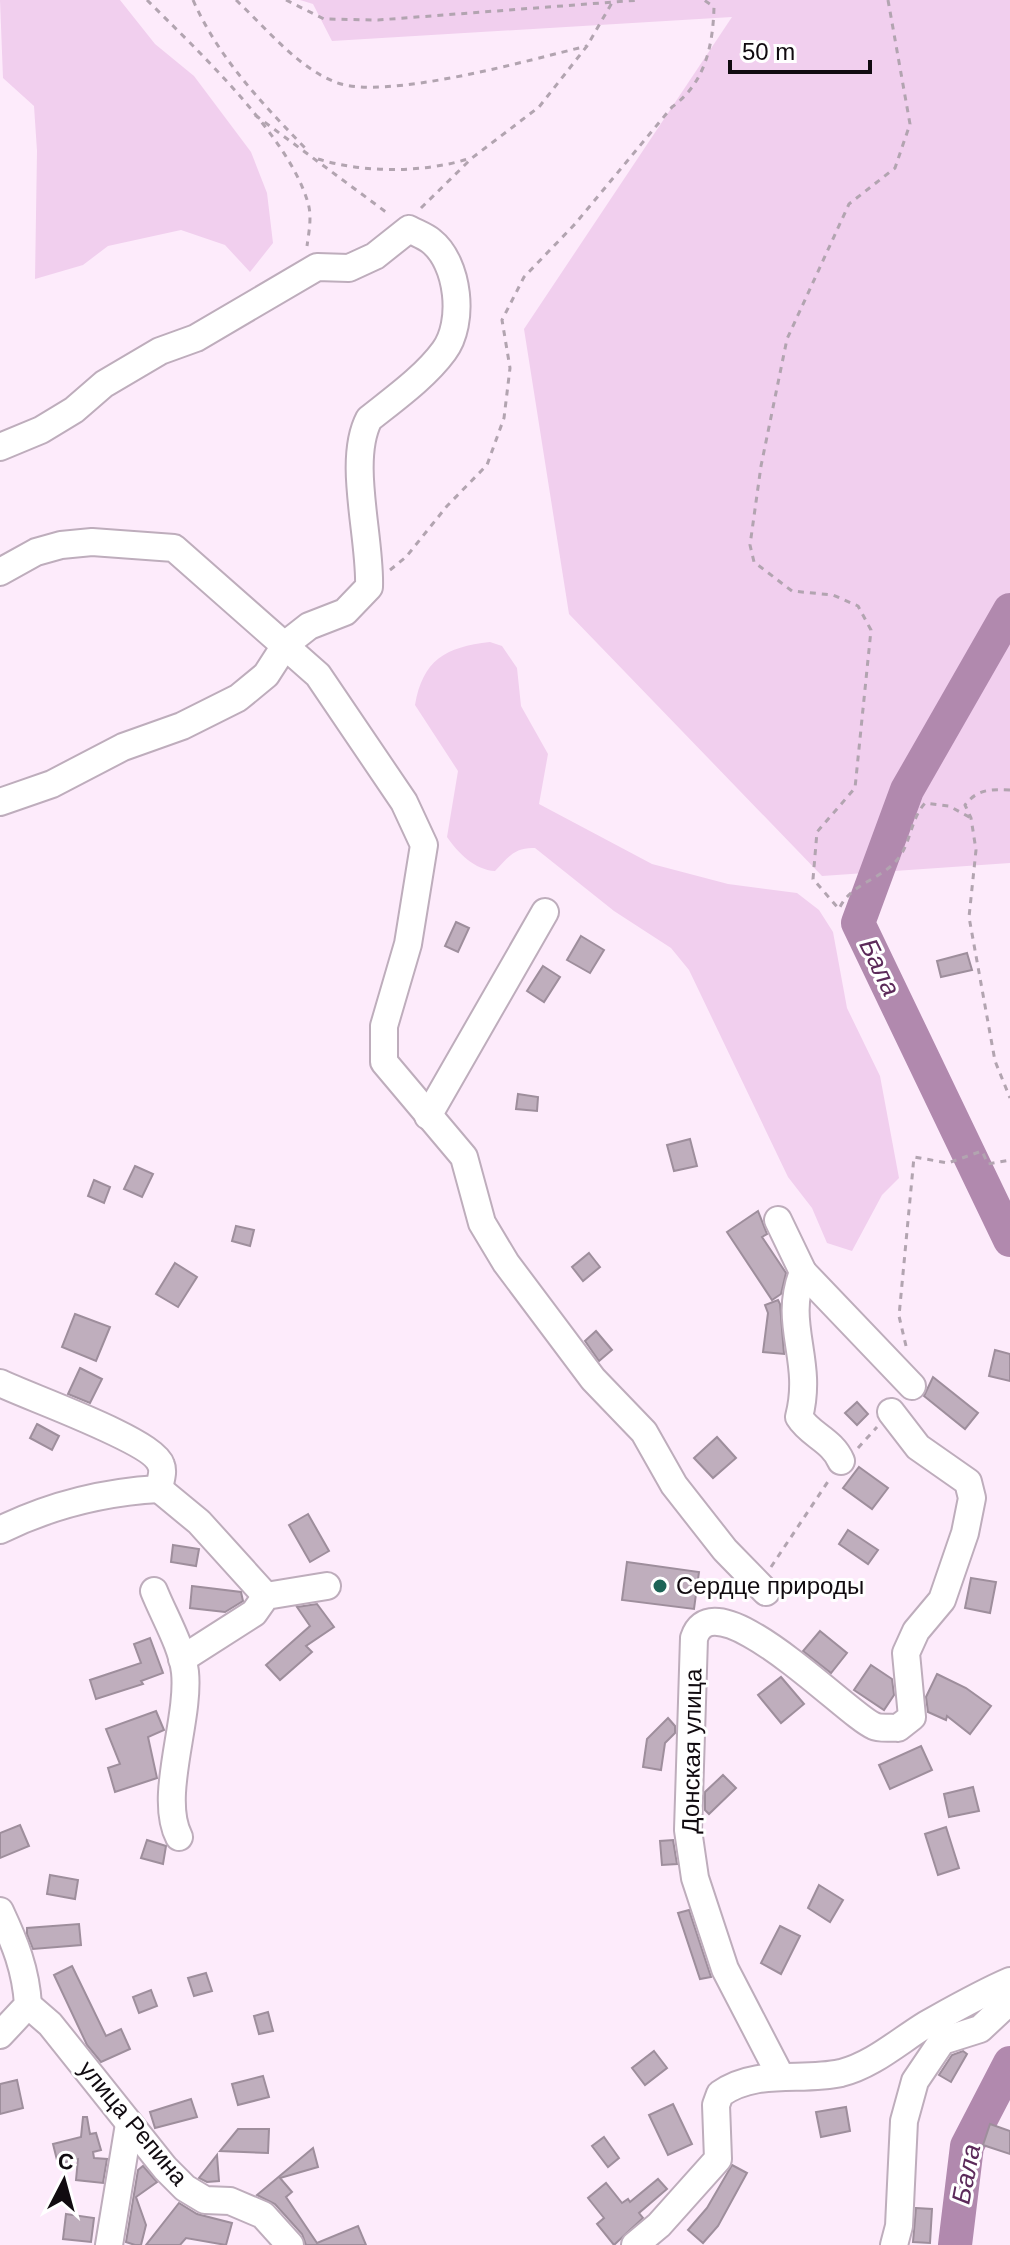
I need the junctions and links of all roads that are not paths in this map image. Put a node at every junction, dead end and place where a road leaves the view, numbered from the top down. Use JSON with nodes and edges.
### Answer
{"nodes":[{"id":1,"x":0,"y":447,"type":"edge"},
{"id":2,"x":0,"y":572,"type":"edge"},
{"id":3,"x":286,"y":644,"type":"junction"},
{"id":4,"x":0,"y":802,"type":"edge"},
{"id":5,"x":545,"y":912,"type":"dead end"},
{"id":6,"x":428,"y":1116,"type":"junction"},
{"id":7,"x":778,"y":1220,"type":"dead end"},
{"id":8,"x":803,"y":1272,"type":"junction"},
{"id":9,"x":0,"y":1383,"type":"edge"},
{"id":10,"x":912,"y":1386,"type":"road end"},
{"id":11,"x":891,"y":1412,"type":"road end"},
{"id":12,"x":841,"y":1461,"type":"road end"},
{"id":13,"x":159,"y":1489,"type":"junction"},
{"id":14,"x":0,"y":1530,"type":"edge"},
{"id":15,"x":327,"y":1586,"type":"dead end"},
{"id":16,"x":154,"y":1591,"type":"dead end"},
{"id":17,"x":766,"y":1592,"type":"road end"},
{"id":18,"x":266,"y":1596,"type":"junction"},
{"id":19,"x":182,"y":1659,"type":"junction"},
{"id":20,"x":179,"y":1837,"type":"dead end"},
{"id":21,"x":0,"y":1911,"type":"edge"},
{"id":22,"x":1010,"y":1981,"type":"edge"},
{"id":23,"x":1010,"y":2001,"type":"edge"},
{"id":24,"x":28,"y":2005,"type":"junction"},
{"id":25,"x":0,"y":2035,"type":"edge"},
{"id":26,"x":780,"y":2075,"type":"junction"},
{"id":27,"x":129,"y":2124,"type":"junction"},
{"id":28,"x":109,"y":2245,"type":"edge"},
{"id":29,"x":290,"y":2245,"type":"edge"},
{"id":30,"x":635,"y":2245,"type":"edge"},
{"id":31,"x":894,"y":2245,"type":"edge"}],
"edges":[{"from":1,"to":3,"type":"street"},
{"from":2,"to":3,"type":"street"},
{"from":3,"to":4,"type":"street"},
{"from":3,"to":6,"type":"street"},
{"from":5,"to":6,"type":"street"},
{"from":6,"to":17,"type":"street"},
{"from":7,"to":8,"type":"street"},
{"from":8,"to":10,"type":"street"},
{"from":8,"to":12,"type":"street"},
{"from":9,"to":13,"type":"street"},
{"from":11,"to":26,"type":"street","name":"Донская улица"},
{"from":13,"to":14,"type":"street"},
{"from":13,"to":18,"type":"street"},
{"from":15,"to":18,"type":"street"},
{"from":16,"to":19,"type":"street"},
{"from":18,"to":19,"type":"street"},
{"from":19,"to":20,"type":"street"},
{"from":21,"to":24,"type":"street"},
{"from":22,"to":26,"type":"street"},
{"from":23,"to":31,"type":"street"},
{"from":24,"to":25,"type":"street"},
{"from":24,"to":27,"type":"street","name":"улица Репина"},
{"from":26,"to":30,"type":"street"},
{"from":27,"to":28,"type":"street"},
{"from":27,"to":29,"type":"street","name":"улица Репина"}]}
